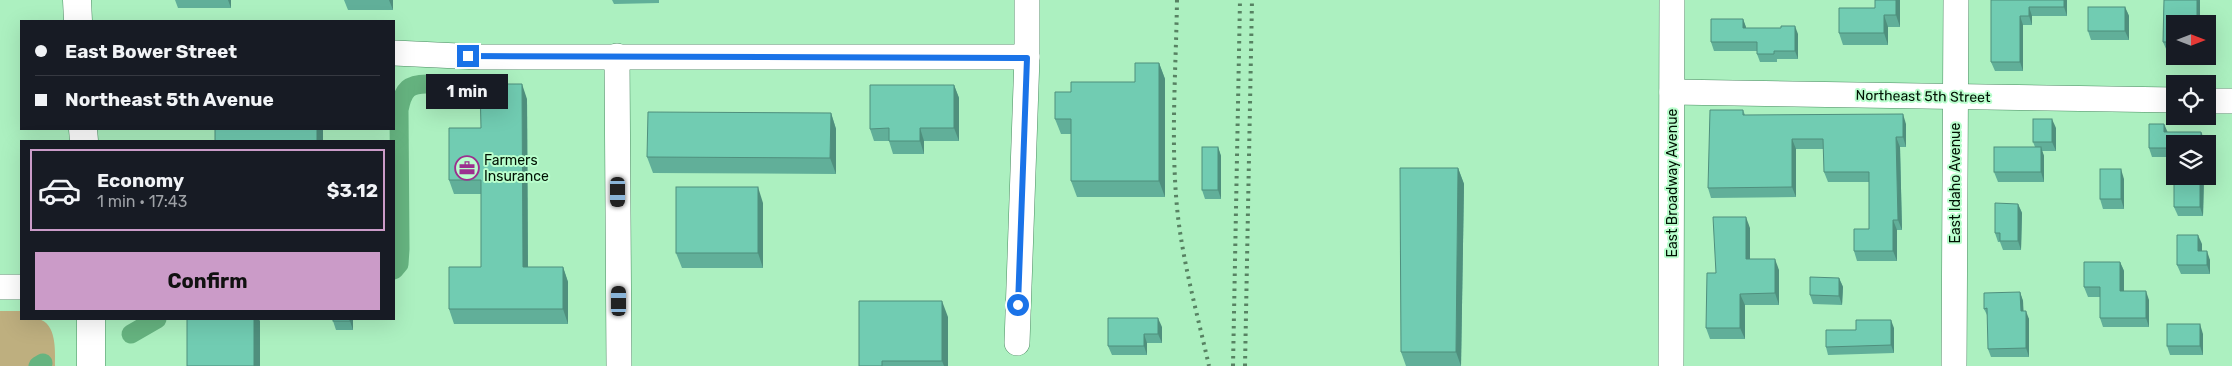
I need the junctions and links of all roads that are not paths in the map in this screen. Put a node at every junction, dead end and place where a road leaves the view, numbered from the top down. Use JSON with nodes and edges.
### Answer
{"nodes":[{"id":1,"x":77,"y":0,"type":"edge"},
{"id":2,"x":1027,"y":0,"type":"edge"},
{"id":3,"x":1672,"y":0,"type":"edge"},
{"id":4,"x":1956,"y":0,"type":"edge"},
{"id":5,"x":78,"y":20,"type":"edge"},
{"id":6,"x":395,"y":53,"type":"edge"},
{"id":7,"x":617,"y":56,"type":"junction"},
{"id":8,"x":1027,"y":58,"type":"junction"},
{"id":9,"x":1672,"y":92,"type":"junction"},
{"id":10,"x":1955,"y":97,"type":"junction"},
{"id":11,"x":2166,"y":100,"type":"edge"},
{"id":12,"x":2216,"y":101,"type":"edge"},
{"id":13,"x":2232,"y":101,"type":"edge"},
{"id":14,"x":0,"y":286,"type":"edge"},
{"id":15,"x":20,"y":286,"type":"edge"},
{"id":16,"x":91,"y":320,"type":"edge"},
{"id":17,"x":1017,"y":343,"type":"dead end"},
{"id":18,"x":91,"y":366,"type":"edge"},
{"id":19,"x":619,"y":366,"type":"edge"},
{"id":20,"x":1671,"y":366,"type":"edge"},
{"id":21,"x":1954,"y":366,"type":"edge"}],
"edges":[{"from":1,"to":5,"type":"main road"},
{"from":2,"to":8,"type":"street"},
{"from":3,"to":9,"type":"street","name":"East Broadway Avenue"},
{"from":4,"to":10,"type":"street","name":"East Idaho Avenue"},
{"from":6,"to":7,"type":"street"},
{"from":7,"to":8,"type":"street"},
{"from":7,"to":19,"type":"street"},
{"from":8,"to":17,"type":"street"},
{"from":9,"to":10,"type":"street","name":"Northeast 5th Street"},
{"from":9,"to":20,"type":"street","name":"East Broadway Avenue"},
{"from":10,"to":11,"type":"street","name":"Northeast 5th Street"},
{"from":10,"to":21,"type":"street","name":"East Idaho Avenue"},
{"from":12,"to":13,"type":"street"},
{"from":14,"to":15,"type":"street"},
{"from":16,"to":18,"type":"main road"}]}
